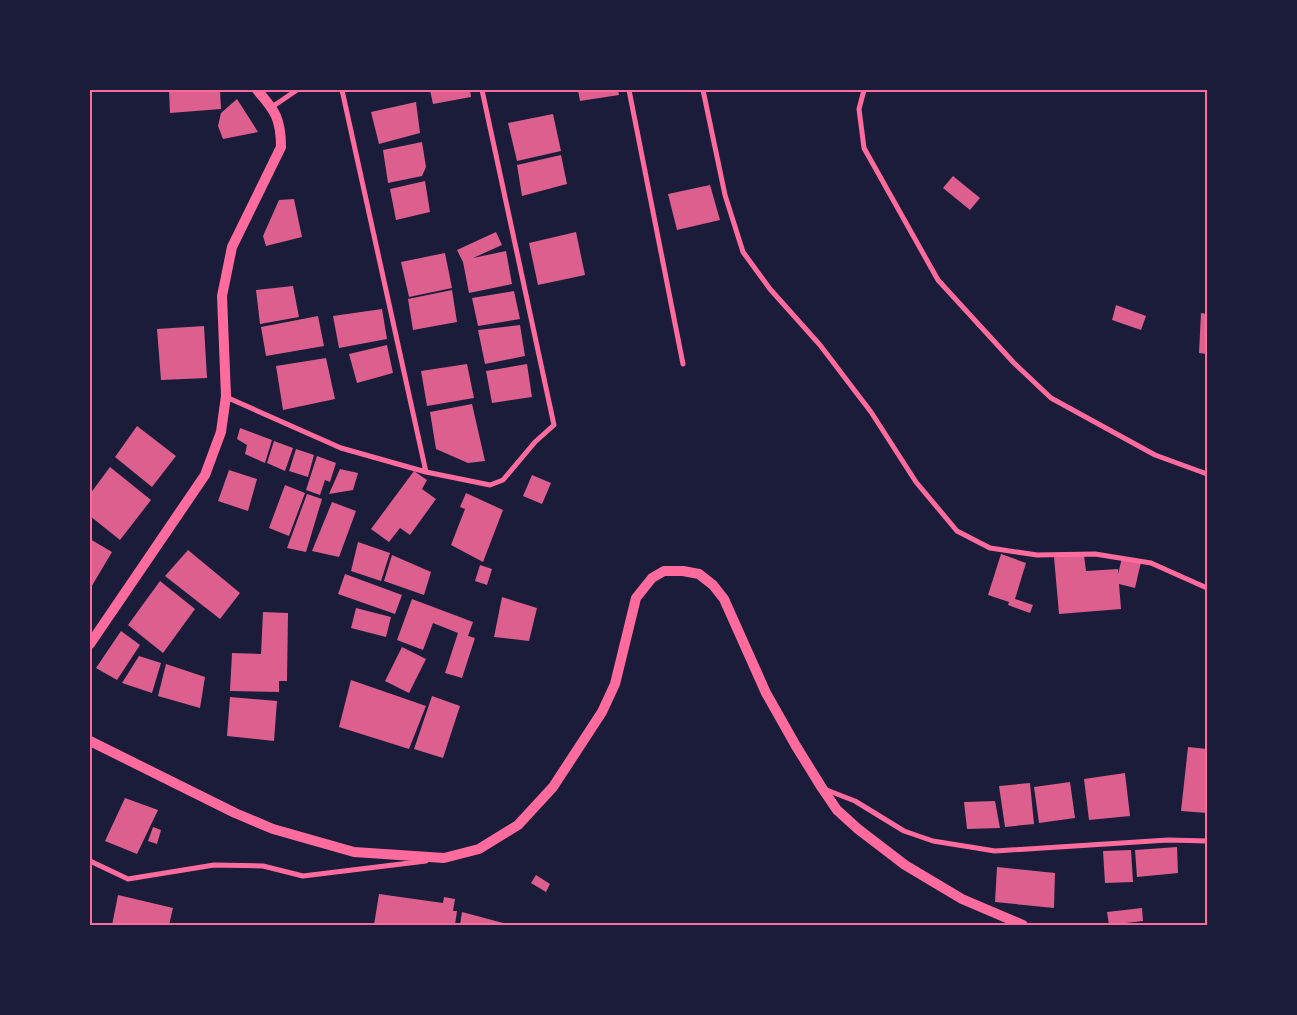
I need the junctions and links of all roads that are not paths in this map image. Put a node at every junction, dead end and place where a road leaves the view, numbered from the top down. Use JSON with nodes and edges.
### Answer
{"nodes":[{"id":1,"x":257,"y":90,"type":"edge"},
{"id":2,"x":297,"y":90,"type":"edge"},
{"id":3,"x":342,"y":90,"type":"edge"},
{"id":4,"x":482,"y":90,"type":"edge"},
{"id":5,"x":629,"y":90,"type":"edge"},
{"id":6,"x":703,"y":90,"type":"edge"},
{"id":7,"x":864,"y":90,"type":"edge"},
{"id":8,"x":272,"y":107,"type":"junction"},
{"id":9,"x":683,"y":364,"type":"dead end"},
{"id":10,"x":226,"y":396,"type":"junction"},
{"id":11,"x":426,"y":472,"type":"junction"},
{"id":12,"x":1207,"y":474,"type":"edge"},
{"id":13,"x":1207,"y":588,"type":"edge"},
{"id":14,"x":90,"y":644,"type":"edge"},
{"id":15,"x":90,"y":741,"type":"edge"},
{"id":16,"x":822,"y":788,"type":"junction"},
{"id":17,"x":1207,"y":841,"type":"edge"},
{"id":18,"x":444,"y":858,"type":"junction"},
{"id":19,"x":90,"y":861,"type":"edge"},
{"id":20,"x":1023,"y":925,"type":"edge"}],
"edges":[{"from":1,"to":8,"type":"main road"},
{"from":2,"to":8,"type":"street"},
{"from":3,"to":11,"type":"street"},
{"from":4,"to":11,"type":"street"},
{"from":5,"to":9,"type":"street"},
{"from":6,"to":13,"type":"street"},
{"from":7,"to":12,"type":"street"},
{"from":8,"to":10,"type":"main road"},
{"from":10,"to":11,"type":"street"},
{"from":10,"to":14,"type":"main road"},
{"from":15,"to":18,"type":"main road"},
{"from":16,"to":17,"type":"street"},
{"from":16,"to":18,"type":"main road"},
{"from":16,"to":20,"type":"main road"},
{"from":18,"to":19,"type":"street"}]}
